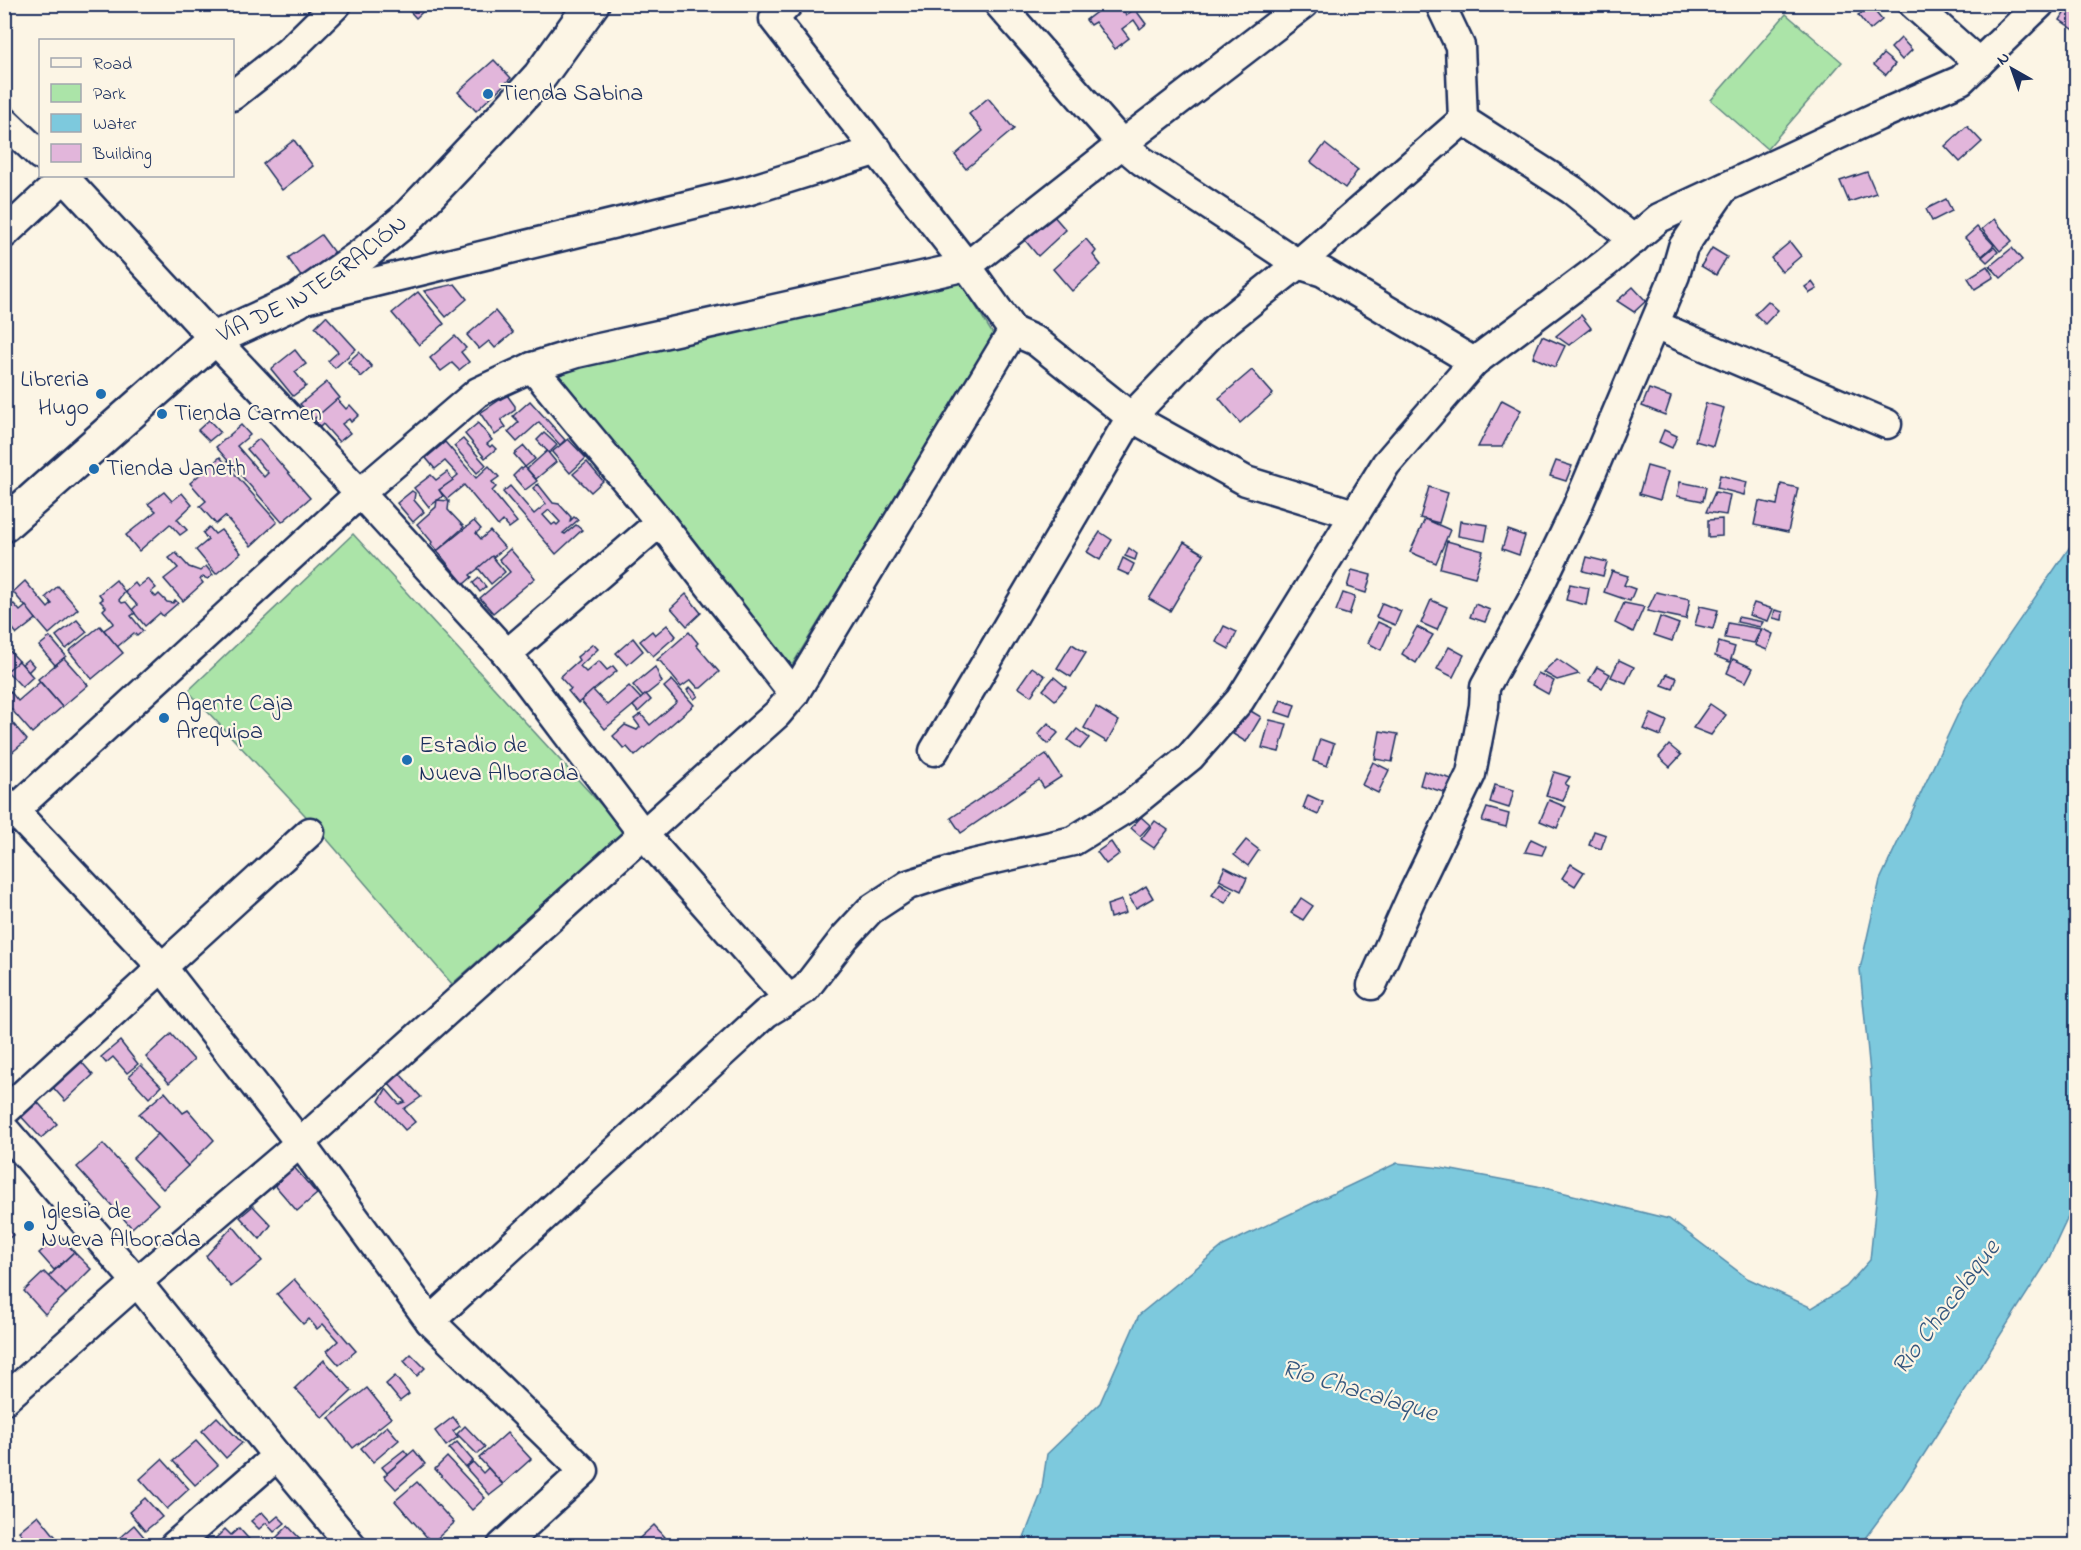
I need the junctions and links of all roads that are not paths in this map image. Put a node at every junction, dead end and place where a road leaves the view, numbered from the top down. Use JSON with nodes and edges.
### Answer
{"nodes":[{"id":1,"x":337,"y":4,"type":"edge"},
{"id":2,"x":592,"y":4,"type":"edge"},
{"id":3,"x":788,"y":4,"type":"edge"},
{"id":4,"x":999,"y":4,"type":"edge"},
{"id":5,"x":1443,"y":4,"type":"edge"},
{"id":6,"x":1912,"y":4,"type":"edge"},
{"id":7,"x":2040,"y":4,"type":"edge"},
{"id":8,"x":1288,"y":9,"type":"edge"},
{"id":9,"x":1979,"y":63,"type":"junction"},
{"id":10,"x":234,"y":94,"type":"edge"},
{"id":11,"x":1463,"y":120,"type":"junction"},
{"id":12,"x":4,"y":122,"type":"edge"},
{"id":13,"x":1122,"y":144,"type":"junction"},
{"id":14,"x":878,"y":150,"type":"junction"},
{"id":15,"x":39,"y":153,"type":"edge"},
{"id":16,"x":65,"y":177,"type":"edge"},
{"id":17,"x":67,"y":177,"type":"edge"},
{"id":18,"x":1727,"y":185,"type":"junction"},
{"id":19,"x":4,"y":234,"type":"edge"},
{"id":20,"x":1634,"y":240,"type":"junction"},
{"id":21,"x":1298,"y":264,"type":"junction"},
{"id":22,"x":968,"y":266,"type":"junction"},
{"id":23,"x":297,"y":301,"type":"junction"},
{"id":24,"x":1655,"y":325,"type":"junction"},
{"id":25,"x":1013,"y":331,"type":"junction"},
{"id":26,"x":213,"y":339,"type":"junction"},
{"id":27,"x":1474,"y":362,"type":"junction"},
{"id":28,"x":532,"y":367,"type":"junction"},
{"id":29,"x":1131,"y":417,"type":"junction"},
{"id":30,"x":1887,"y":424,"type":"dead end"},
{"id":31,"x":360,"y":493,"type":"junction"},
{"id":32,"x":1354,"y":514,"type":"junction"},
{"id":33,"x":660,"y":522,"type":"junction"},
{"id":34,"x":4,"y":525,"type":"edge"},
{"id":35,"x":507,"y":654,"type":"junction"},
{"id":36,"x":794,"y":694,"type":"junction"},
{"id":37,"x":934,"y":751,"type":"dead end"},
{"id":38,"x":8,"y":810,"type":"edge"},
{"id":39,"x":310,"y":832,"type":"dead end"},
{"id":40,"x":643,"y":834,"type":"junction"},
{"id":41,"x":162,"y":967,"type":"junction"},
{"id":42,"x":1372,"y":986,"type":"dead end"},
{"id":43,"x":789,"y":999,"type":"junction"},
{"id":44,"x":4,"y":1112,"type":"edge"},
{"id":45,"x":4,"y":1129,"type":"edge"},
{"id":46,"x":300,"y":1143,"type":"junction"},
{"id":47,"x":137,"y":1282,"type":"junction"},
{"id":48,"x":430,"y":1321,"type":"junction"},
{"id":49,"x":4,"y":1400,"type":"edge"},
{"id":50,"x":277,"y":1456,"type":"junction"},
{"id":51,"x":174,"y":1545,"type":"edge"},
{"id":52,"x":352,"y":1545,"type":"edge"},
{"id":53,"x":502,"y":1545,"type":"edge"}],
"edges":[{"from":1,"to":10,"type":"street"},
{"from":2,"to":23,"type":"main road","name":"VÍA DE INTEGRACIÓN"},
{"from":3,"to":14,"type":"street"},
{"from":4,"to":13,"type":"street"},
{"from":5,"to":11,"type":"street"},
{"from":6,"to":9,"type":"street"},
{"from":7,"to":9,"type":"street"},
{"from":8,"to":13,"type":"street"},
{"from":9,"to":18,"type":"street"},
{"from":11,"to":20,"type":"street"},
{"from":11,"to":21,"type":"street"},
{"from":12,"to":15,"type":"street"},
{"from":13,"to":21,"type":"street"},
{"from":13,"to":22,"type":"street"},
{"from":14,"to":22,"type":"street"},
{"from":14,"to":23,"type":"street"},
{"from":16,"to":19,"type":"street"},
{"from":17,"to":26,"type":"street"},
{"from":18,"to":20,"type":"street"},
{"from":18,"to":24,"type":"street"},
{"from":20,"to":27,"type":"street"},
{"from":21,"to":27,"type":"street"},
{"from":21,"to":29,"type":"street"},
{"from":22,"to":25,"type":"street"},
{"from":22,"to":28,"type":"street"},
{"from":23,"to":26,"type":"main road","name":"VÍA DE INTEGRACIÓN"},
{"from":24,"to":30,"type":"street"},
{"from":24,"to":42,"type":"street"},
{"from":25,"to":29,"type":"street"},
{"from":25,"to":36,"type":"street"},
{"from":26,"to":31,"type":"street"},
{"from":26,"to":34,"type":"main road","name":"VÍA DE INTEGRACIÓN"},
{"from":27,"to":32,"type":"street"},
{"from":28,"to":31,"type":"street"},
{"from":28,"to":33,"type":"street"},
{"from":29,"to":32,"type":"street"},
{"from":29,"to":37,"type":"street"},
{"from":31,"to":35,"type":"street"},
{"from":31,"to":38,"type":"street"},
{"from":32,"to":43,"type":"street"},
{"from":33,"to":35,"type":"street"},
{"from":33,"to":36,"type":"street"},
{"from":35,"to":40,"type":"street"},
{"from":36,"to":40,"type":"street"},
{"from":38,"to":41,"type":"street"},
{"from":39,"to":41,"type":"street"},
{"from":40,"to":43,"type":"street"},
{"from":40,"to":46,"type":"street"},
{"from":41,"to":44,"type":"street"},
{"from":41,"to":46,"type":"street"},
{"from":43,"to":48,"type":"street"},
{"from":45,"to":47,"type":"street"},
{"from":46,"to":47,"type":"street"},
{"from":46,"to":48,"type":"street"},
{"from":47,"to":49,"type":"street"},
{"from":47,"to":50,"type":"street"},
{"from":48,"to":53,"type":"street"},
{"from":50,"to":51,"type":"street"},
{"from":50,"to":52,"type":"street"}]}
